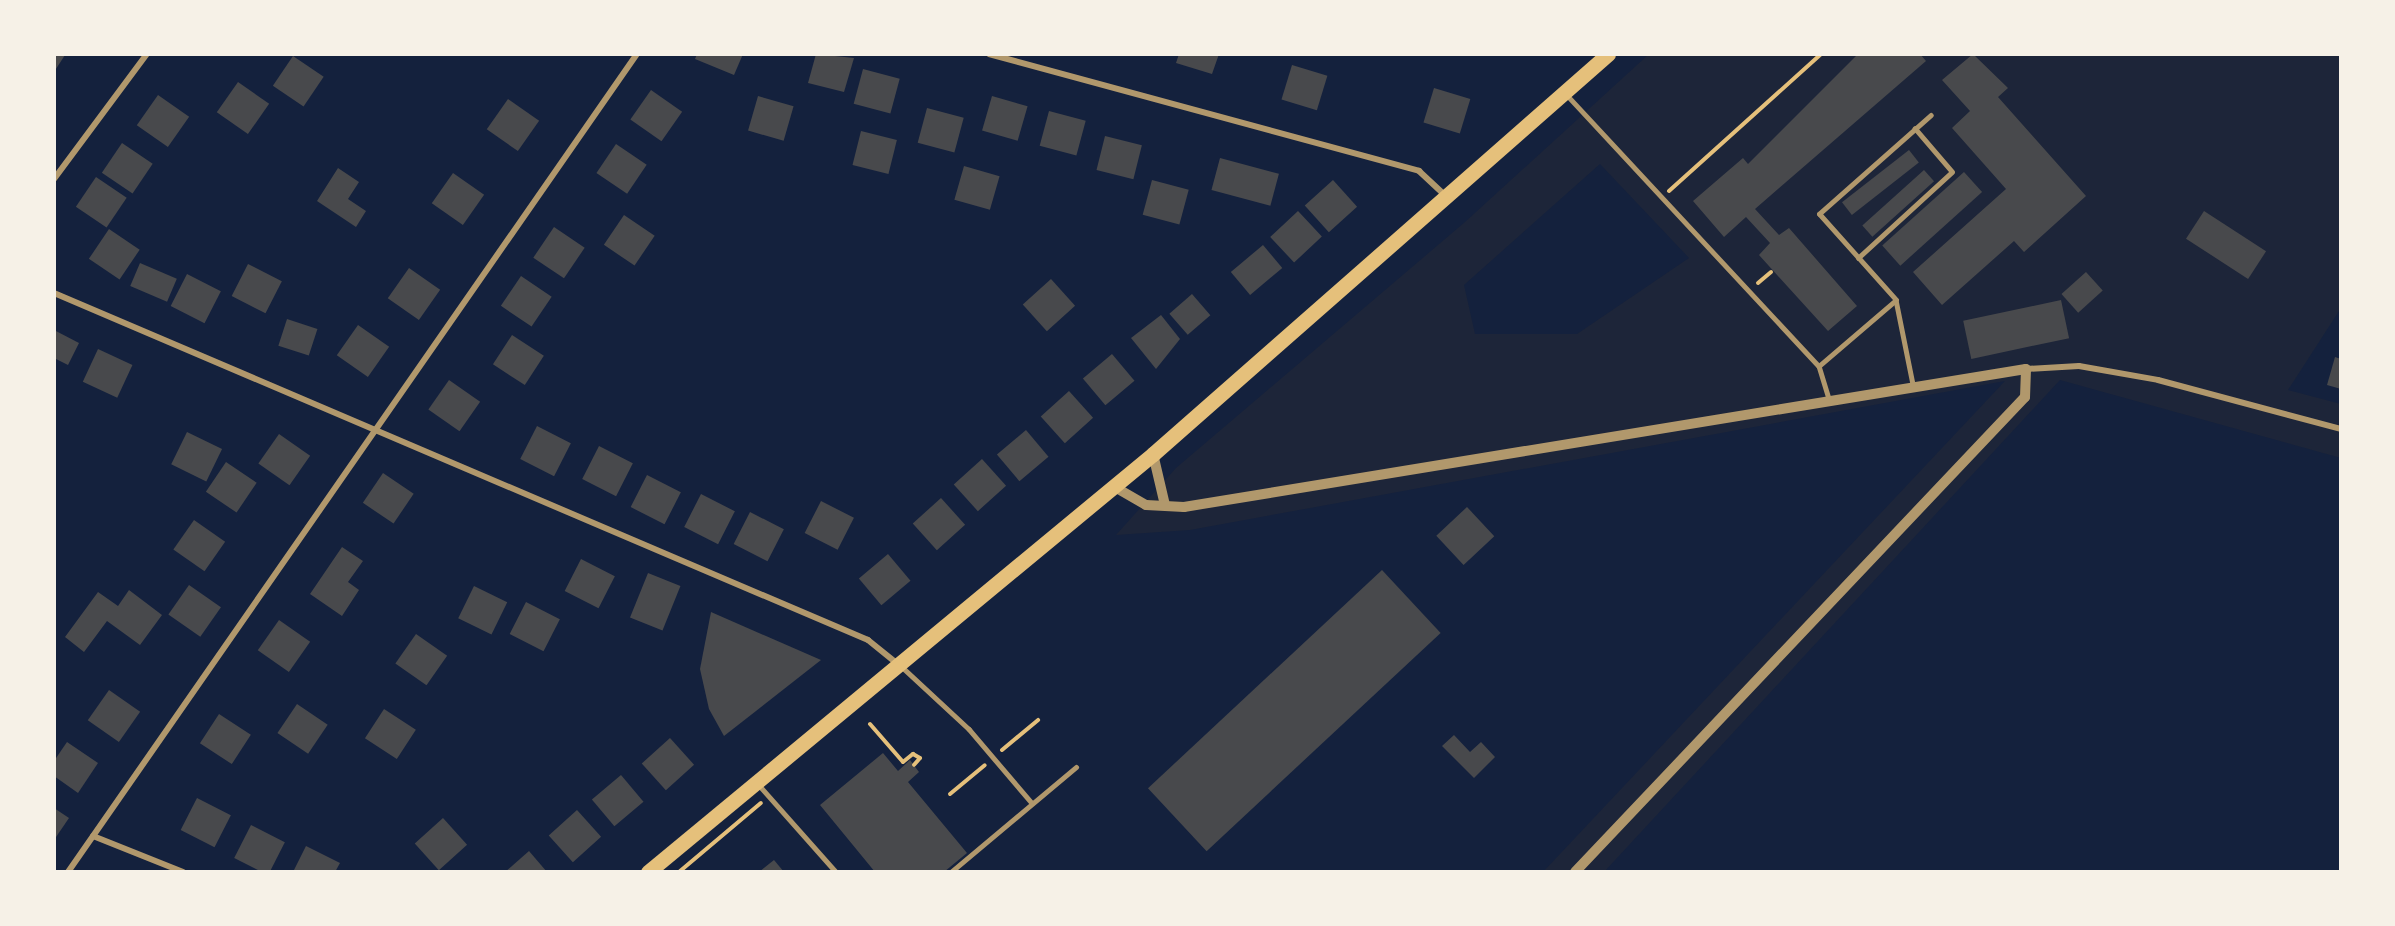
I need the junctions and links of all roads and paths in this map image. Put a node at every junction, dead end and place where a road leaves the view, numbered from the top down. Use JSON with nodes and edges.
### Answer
{"nodes":[{"id":1,"x":147,"y":54,"type":"edge"},
{"id":2,"x":637,"y":54,"type":"edge"},
{"id":3,"x":989,"y":54,"type":"edge"},
{"id":4,"x":1608,"y":54,"type":"edge"},
{"id":5,"x":1821,"y":54,"type":"edge"},
{"id":6,"x":1565,"y":93,"type":"junction"},
{"id":7,"x":1931,"y":115,"type":"dead end"},
{"id":8,"x":1915,"y":129,"type":"junction"},
{"id":9,"x":54,"y":179,"type":"edge"},
{"id":10,"x":1447,"y":196,"type":"junction"},
{"id":11,"x":1662,"y":197,"type":"junction"},
{"id":12,"x":1858,"y":258,"type":"junction"},
{"id":13,"x":54,"y":293,"type":"edge"},
{"id":14,"x":1896,"y":300,"type":"junction"},
{"id":15,"x":1819,"y":366,"type":"junction"},
{"id":16,"x":2026,"y":369,"type":"junction"},
{"id":17,"x":1913,"y":384,"type":"junction"},
{"id":18,"x":1829,"y":398,"type":"junction"},
{"id":19,"x":378,"y":429,"type":"junction"},
{"id":20,"x":2341,"y":429,"type":"edge"},
{"id":21,"x":1153,"y":454,"type":"junction"},
{"id":22,"x":1113,"y":486,"type":"junction"},
{"id":23,"x":1165,"y":505,"type":"junction"},
{"id":24,"x":899,"y":664,"type":"junction"},
{"id":25,"x":870,"y":724,"type":"dead end"},
{"id":26,"x":914,"y":765,"type":"dead end"},
{"id":27,"x":1076,"y":767,"type":"dead end"},
{"id":28,"x":756,"y":782,"type":"junction"},
{"id":29,"x":769,"y":797,"type":"junction"},
{"id":30,"x":1032,"y":803,"type":"junction"},
{"id":31,"x":93,"y":836,"type":"junction"},
{"id":32,"x":68,"y":872,"type":"edge"},
{"id":33,"x":183,"y":872,"type":"edge"},
{"id":34,"x":648,"y":872,"type":"edge"},
{"id":35,"x":679,"y":872,"type":"edge"},
{"id":36,"x":836,"y":872,"type":"edge"},
{"id":37,"x":951,"y":872,"type":"edge"},
{"id":38,"x":1575,"y":872,"type":"edge"}],
"edges":[{"from":1,"to":9,"type":"street"},
{"from":2,"to":19,"type":"street"},
{"from":3,"to":10,"type":"street"},
{"from":4,"to":6,"type":"main road"},
{"from":5,"to":11,"type":"path"},
{"from":6,"to":10,"type":"main road"},
{"from":6,"to":11,"type":"lane"},
{"from":7,"to":8,"type":"lane"},
{"from":8,"to":12,"type":"lane"},
{"from":8,"to":12,"type":"lane"},
{"from":10,"to":21,"type":"main road"},
{"from":11,"to":15,"type":"lane"},
{"from":12,"to":14,"type":"lane"},
{"from":13,"to":19,"type":"street"},
{"from":14,"to":15,"type":"lane"},
{"from":14,"to":17,"type":"lane"},
{"from":15,"to":18,"type":"lane"},
{"from":16,"to":17,"type":"street"},
{"from":16,"to":20,"type":"street"},
{"from":16,"to":38,"type":"street"},
{"from":17,"to":18,"type":"street"},
{"from":18,"to":23,"type":"street"},
{"from":19,"to":24,"type":"street"},
{"from":19,"to":31,"type":"street"},
{"from":21,"to":22,"type":"main road"},
{"from":21,"to":23,"type":"street"},
{"from":22,"to":23,"type":"street"},
{"from":22,"to":24,"type":"main road"},
{"from":24,"to":28,"type":"main road"},
{"from":24,"to":30,"type":"lane"},
{"from":25,"to":26,"type":"path"},
{"from":27,"to":30,"type":"lane"},
{"from":28,"to":29,"type":"lane"},
{"from":28,"to":34,"type":"main road"},
{"from":29,"to":35,"type":"path"},
{"from":29,"to":36,"type":"lane"},
{"from":30,"to":37,"type":"lane"},
{"from":31,"to":32,"type":"street"},
{"from":31,"to":33,"type":"street"}]}
